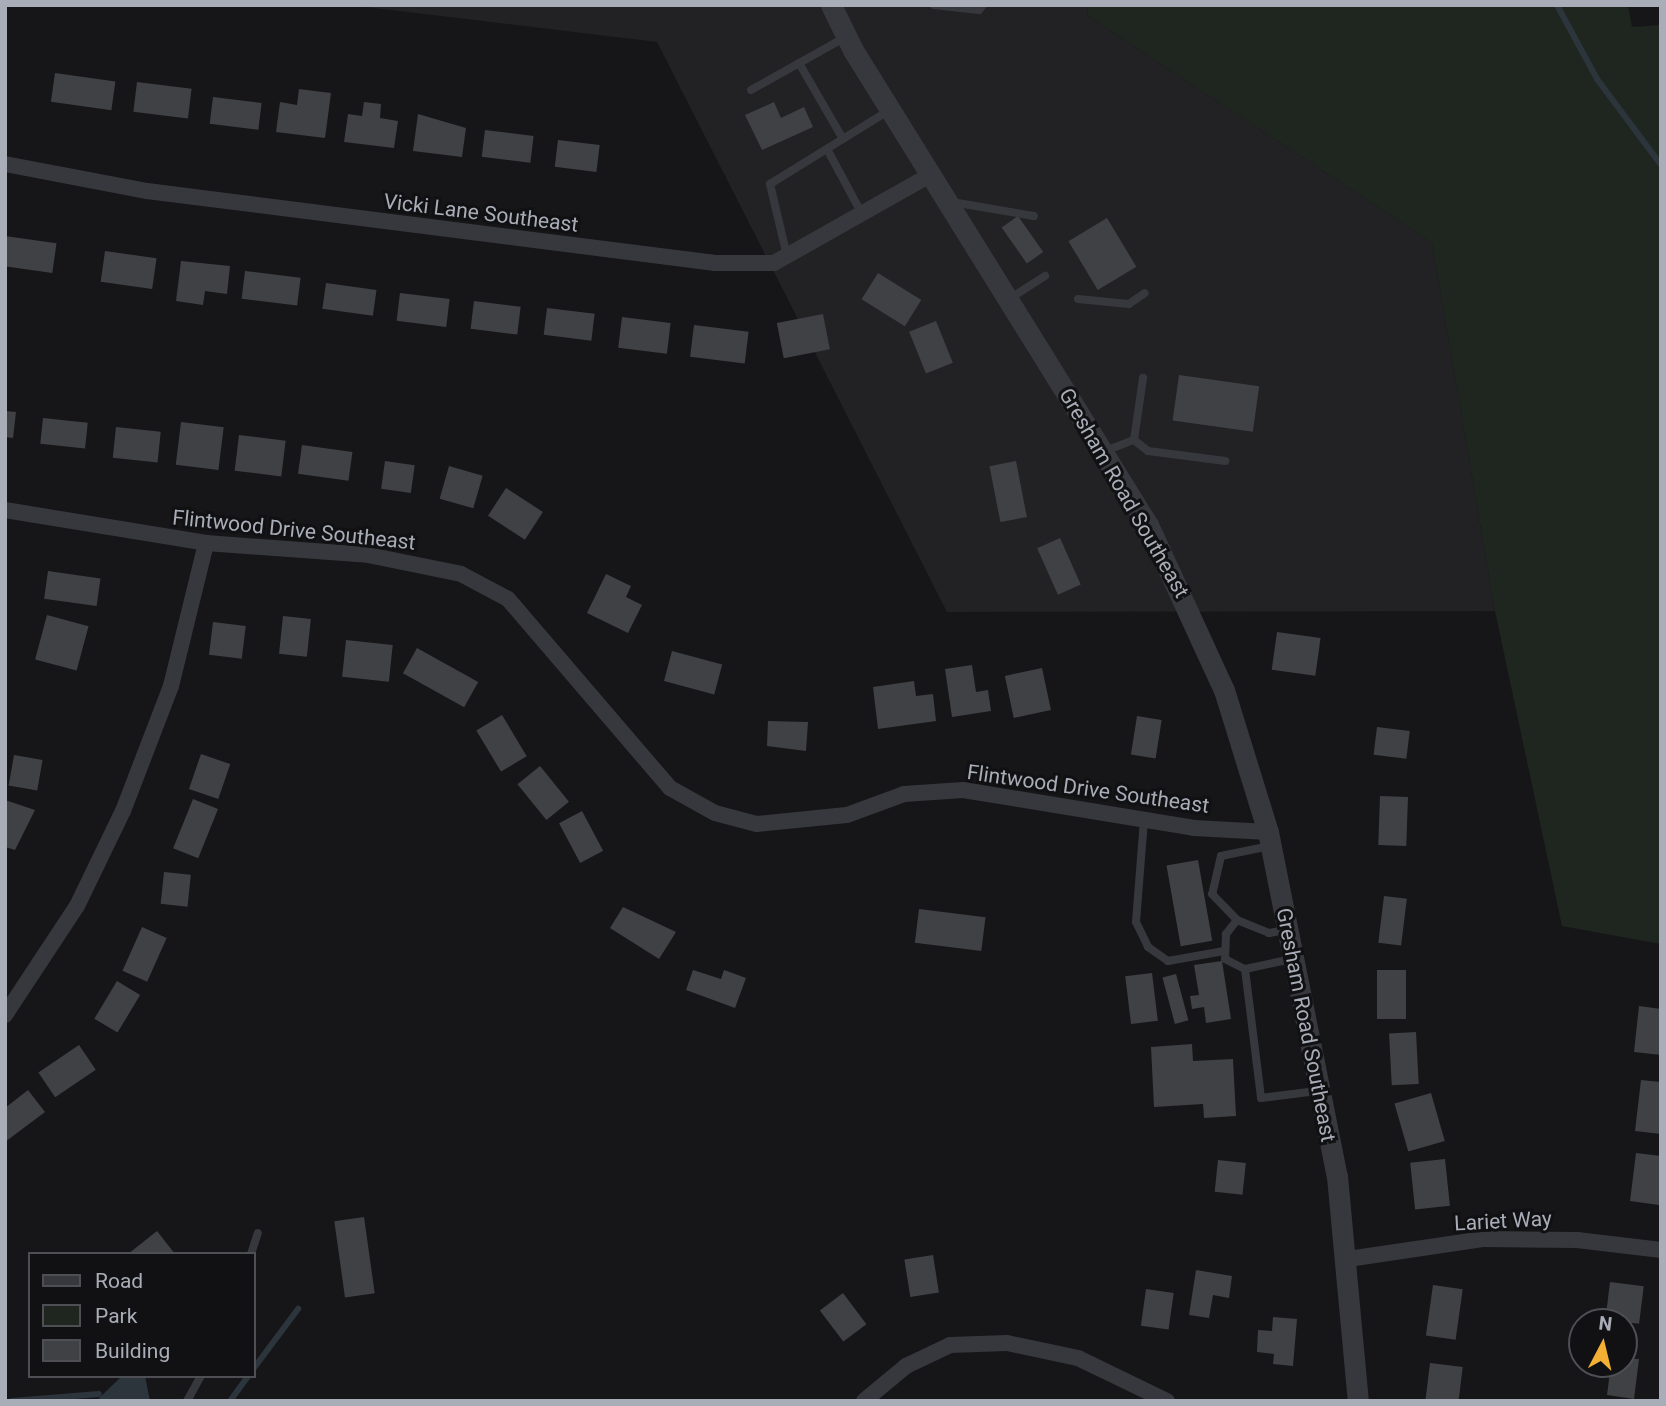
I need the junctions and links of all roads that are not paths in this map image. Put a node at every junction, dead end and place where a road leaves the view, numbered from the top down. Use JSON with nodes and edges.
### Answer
{"nodes":[{"id":1,"x":831,"y":5,"type":"edge"},
{"id":2,"x":934,"y":5,"type":"edge"},
{"id":3,"x":983,"y":5,"type":"edge"},
{"id":4,"x":846,"y":37,"type":"junction"},
{"id":5,"x":799,"y":63,"type":"junction"},
{"id":6,"x":751,"y":90,"type":"dead end"},
{"id":7,"x":891,"y":110,"type":"junction"},
{"id":8,"x":843,"y":139,"type":"junction"},
{"id":9,"x":827,"y":149,"type":"junction"},
{"id":10,"x":5,"y":164,"type":"edge"},
{"id":11,"x":932,"y":174,"type":"junction"},
{"id":12,"x":949,"y":202,"type":"junction"},
{"id":13,"x":863,"y":214,"type":"junction"},
{"id":14,"x":1034,"y":216,"type":"dead end"},
{"id":15,"x":787,"y":256,"type":"junction"},
{"id":16,"x":1045,"y":276,"type":"dead end"},
{"id":17,"x":1145,"y":293,"type":"dead end"},
{"id":18,"x":1009,"y":299,"type":"junction"},
{"id":19,"x":1078,"y":299,"type":"dead end"},
{"id":20,"x":1143,"y":378,"type":"dead end"},
{"id":21,"x":1134,"y":440,"type":"junction"},
{"id":22,"x":1102,"y":452,"type":"junction"},
{"id":23,"x":1225,"y":461,"type":"dead end"},
{"id":24,"x":5,"y":510,"type":"edge"},
{"id":25,"x":206,"y":543,"type":"junction"},
{"id":26,"x":1144,"y":820,"type":"junction"},
{"id":27,"x":1270,"y":839,"type":"junction"},
{"id":28,"x":1237,"y":920,"type":"junction"},
{"id":29,"x":1286,"y":930,"type":"junction"},
{"id":30,"x":1224,"y":951,"type":"junction"},
{"id":31,"x":1292,"y":959,"type":"junction"},
{"id":32,"x":1245,"y":969,"type":"junction"},
{"id":33,"x":5,"y":1015,"type":"edge"},
{"id":34,"x":1317,"y":1091,"type":"junction"},
{"id":35,"x":258,"y":1233,"type":"dead end"},
{"id":36,"x":1661,"y":1250,"type":"edge"},
{"id":37,"x":252,"y":1252,"type":"edge"},
{"id":38,"x":1348,"y":1259,"type":"junction"},
{"id":39,"x":200,"y":1378,"type":"edge"},
{"id":40,"x":876,"y":1397,"type":"edge"},
{"id":41,"x":187,"y":1401,"type":"edge"},
{"id":42,"x":1167,"y":1401,"type":"edge"},
{"id":43,"x":1358,"y":1401,"type":"edge"}],
"edges":[{"from":1,"to":4,"type":"street","name":"Gresham Road Southeast"},
{"from":2,"to":3,"type":"lane"},
{"from":4,"to":5,"type":"lane"},
{"from":4,"to":7,"type":"street","name":"Gresham Road Southeast"},
{"from":5,"to":6,"type":"lane"},
{"from":5,"to":8,"type":"lane"},
{"from":7,"to":8,"type":"lane"},
{"from":7,"to":11,"type":"street","name":"Gresham Road Southeast"},
{"from":8,"to":9,"type":"lane"},
{"from":9,"to":13,"type":"lane"},
{"from":9,"to":15,"type":"lane"},
{"from":10,"to":15,"type":"street","name":"Vicki Lane Southeast"},
{"from":11,"to":12,"type":"street","name":"Gresham Road Southeast"},
{"from":11,"to":13,"type":"street","name":"Vicki Lane Southeast"},
{"from":12,"to":14,"type":"lane"},
{"from":12,"to":18,"type":"street","name":"Gresham Road Southeast"},
{"from":13,"to":15,"type":"street","name":"Vicki Lane Southeast"},
{"from":16,"to":18,"type":"lane"},
{"from":17,"to":19,"type":"lane"},
{"from":18,"to":22,"type":"street","name":"Gresham Road Southeast"},
{"from":20,"to":21,"type":"lane"},
{"from":21,"to":22,"type":"lane"},
{"from":21,"to":23,"type":"lane"},
{"from":22,"to":27,"type":"street","name":"Gresham Road Southeast"},
{"from":24,"to":25,"type":"street","name":"Flintwood Drive Southeast"},
{"from":25,"to":26,"type":"street","name":"Flintwood Drive Southeast"},
{"from":25,"to":33,"type":"street"},
{"from":26,"to":27,"type":"street","name":"Flintwood Drive Southeast"},
{"from":26,"to":30,"type":"lane"},
{"from":27,"to":28,"type":"lane"},
{"from":27,"to":29,"type":"street","name":"Gresham Road Southeast"},
{"from":28,"to":29,"type":"lane"},
{"from":28,"to":30,"type":"lane"},
{"from":29,"to":31,"type":"street","name":"Gresham Road Southeast"},
{"from":30,"to":32,"type":"lane"},
{"from":31,"to":32,"type":"lane"},
{"from":31,"to":34,"type":"street","name":"Gresham Road Southeast"},
{"from":32,"to":34,"type":"lane"},
{"from":34,"to":38,"type":"street","name":"Gresham Road Southeast"},
{"from":35,"to":37,"type":"lane"},
{"from":36,"to":38,"type":"street","name":"Lariet Way"},
{"from":38,"to":43,"type":"street","name":"Gresham Road Southeast"},
{"from":39,"to":41,"type":"lane"},
{"from":40,"to":42,"type":"street"}]}
